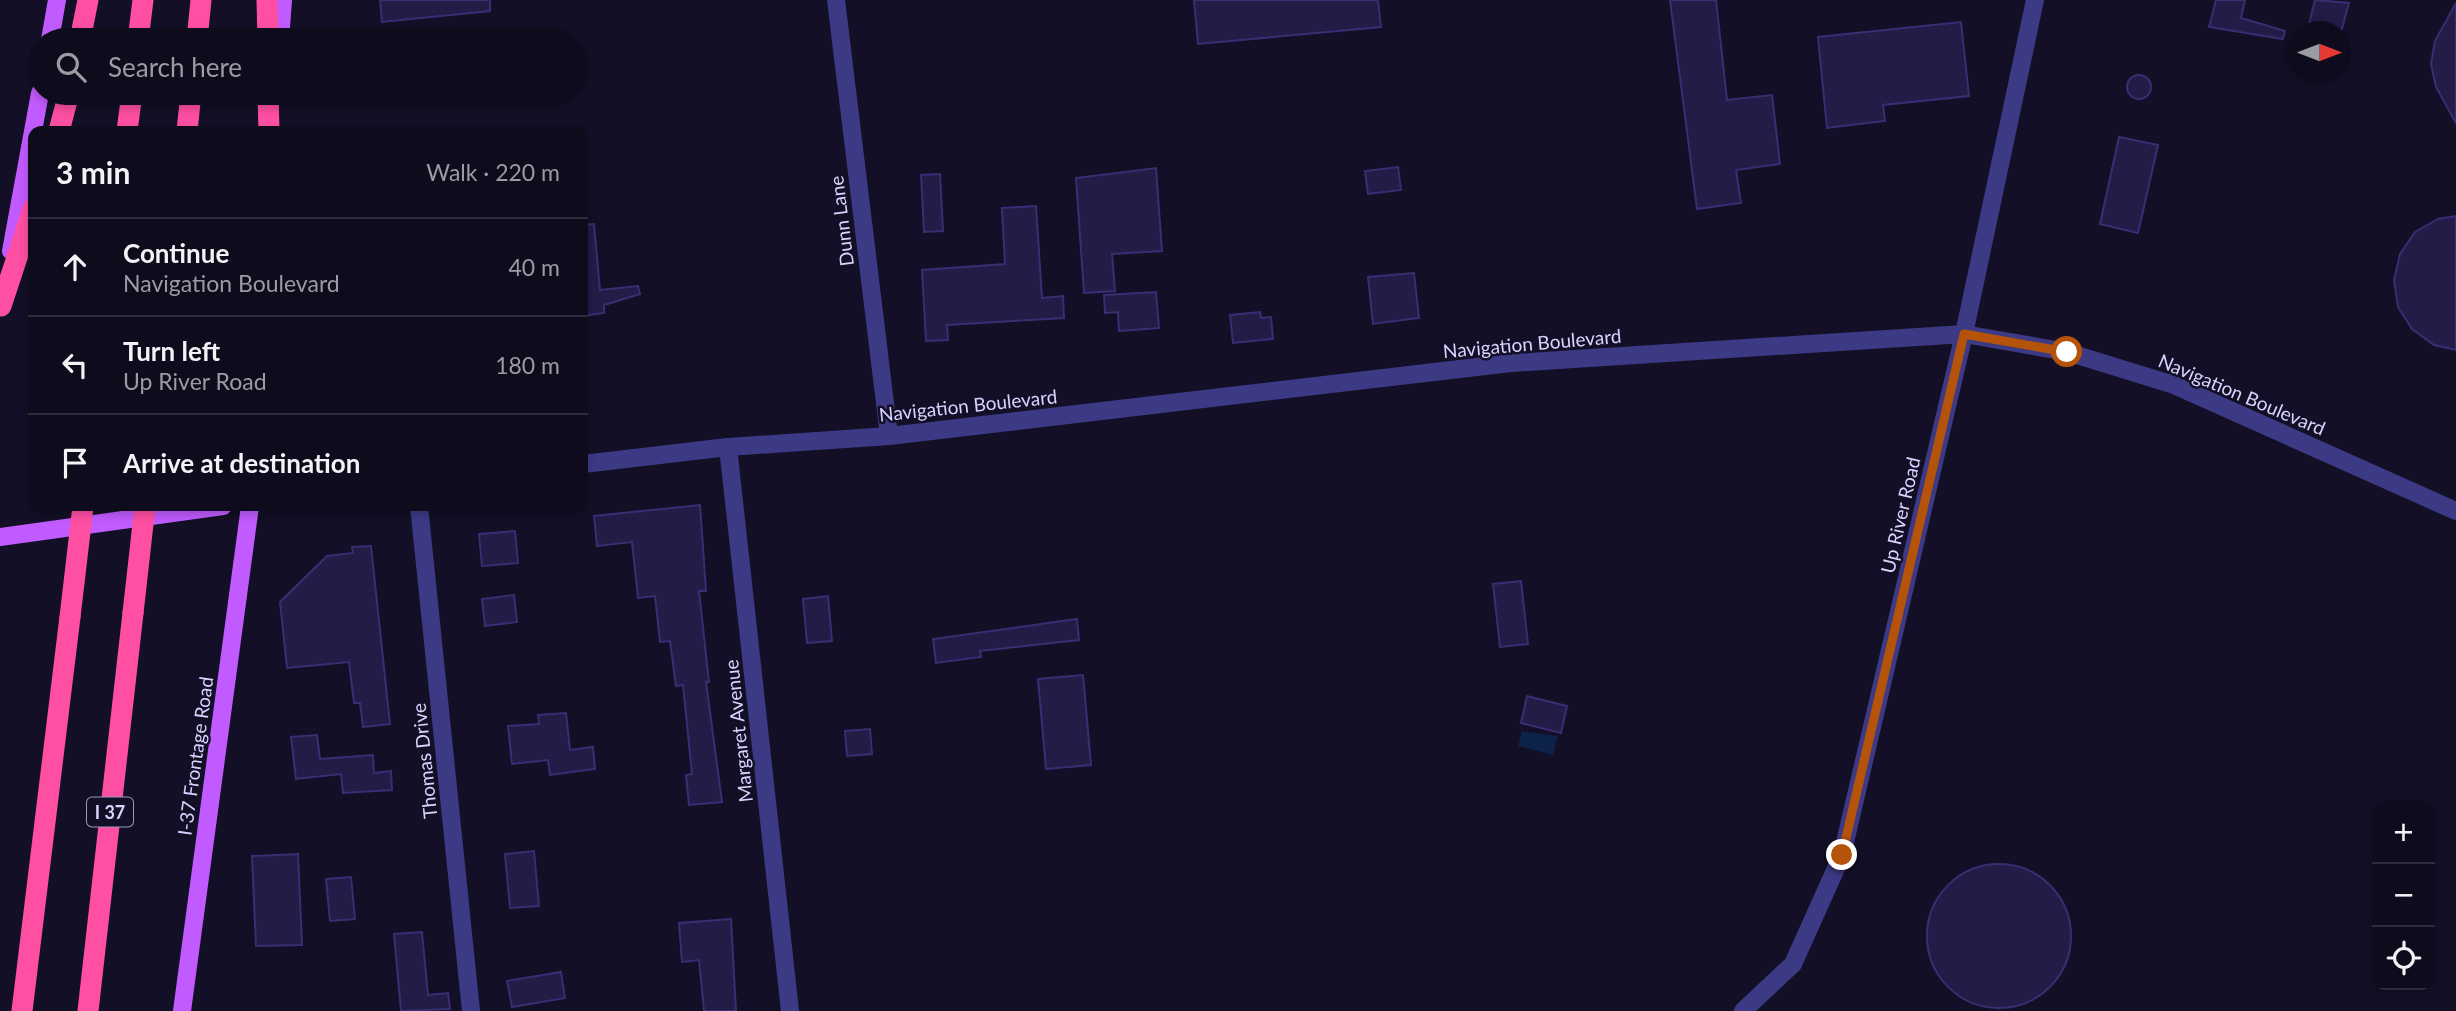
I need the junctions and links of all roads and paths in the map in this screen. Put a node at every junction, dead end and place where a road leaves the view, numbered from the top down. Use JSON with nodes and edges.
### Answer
{"nodes":[{"id":1,"x":57,"y":0,"type":"edge"},
{"id":2,"x":88,"y":0,"type":"edge"},
{"id":3,"x":143,"y":0,"type":"edge"},
{"id":4,"x":201,"y":0,"type":"edge"},
{"id":5,"x":267,"y":0,"type":"edge"},
{"id":6,"x":283,"y":0,"type":"edge"},
{"id":7,"x":836,"y":0,"type":"edge"},
{"id":8,"x":2035,"y":0,"type":"edge"},
{"id":9,"x":52,"y":28,"type":"edge"},
{"id":10,"x":82,"y":28,"type":"edge"},
{"id":11,"x":140,"y":28,"type":"edge"},
{"id":12,"x":198,"y":28,"type":"edge"},
{"id":13,"x":268,"y":28,"type":"edge"},
{"id":14,"x":281,"y":28,"type":"edge"},
{"id":15,"x":38,"y":105,"type":"edge"},
{"id":16,"x":66,"y":105,"type":"edge"},
{"id":17,"x":130,"y":105,"type":"edge"},
{"id":18,"x":190,"y":105,"type":"edge"},
{"id":19,"x":269,"y":105,"type":"edge"},
{"id":20,"x":274,"y":105,"type":"edge"},
{"id":21,"x":34,"y":126,"type":"edge"},
{"id":22,"x":60,"y":126,"type":"edge"},
{"id":23,"x":128,"y":126,"type":"edge"},
{"id":24,"x":188,"y":126,"type":"edge"},
{"id":25,"x":271,"y":126,"type":"edge"},
{"id":26,"x":272,"y":126,"type":"edge"},
{"id":27,"x":28,"y":160,"type":"edge"},
{"id":28,"x":28,"y":225,"type":"edge"},
{"id":29,"x":1,"y":310,"type":"edge"},
{"id":30,"x":1964,"y":334,"type":"junction"},
{"id":31,"x":888,"y":436,"type":"junction"},
{"id":32,"x":728,"y":447,"type":"junction"},
{"id":33,"x":588,"y":463,"type":"edge"},
{"id":34,"x":82,"y":511,"type":"edge"},
{"id":35,"x":144,"y":511,"type":"edge"},
{"id":36,"x":187,"y":511,"type":"edge"},
{"id":37,"x":249,"y":511,"type":"edge"},
{"id":38,"x":420,"y":511,"type":"edge"},
{"id":39,"x":2456,"y":511,"type":"edge"},
{"id":40,"x":0,"y":537,"type":"edge"},
{"id":41,"x":22,"y":1011,"type":"edge"},
{"id":42,"x":88,"y":1011,"type":"edge"},
{"id":43,"x":182,"y":1011,"type":"edge"},
{"id":44,"x":471,"y":1011,"type":"edge"},
{"id":45,"x":790,"y":1011,"type":"edge"},
{"id":46,"x":1744,"y":1011,"type":"edge"}],
"edges":[{"from":1,"to":9,"type":"main road"},
{"from":2,"to":10,"type":"highway"},
{"from":3,"to":11,"type":"highway"},
{"from":4,"to":12,"type":"highway"},
{"from":5,"to":13,"type":"highway"},
{"from":6,"to":14,"type":"main road"},
{"from":7,"to":31,"type":"street","name":"Dunn Lane"},
{"from":8,"to":30,"type":"street","name":"Up River Road"},
{"from":15,"to":21,"type":"main road"},
{"from":16,"to":22,"type":"highway"},
{"from":17,"to":23,"type":"highway"},
{"from":18,"to":24,"type":"highway"},
{"from":19,"to":25,"type":"highway"},
{"from":20,"to":26,"type":"main road"},
{"from":27,"to":29,"type":"main road"},
{"from":28,"to":29,"type":"highway"},
{"from":30,"to":31,"type":"street","name":"Navigation Boulevard"},
{"from":30,"to":39,"type":"street","name":"Navigation Boulevard"},
{"from":30,"to":46,"type":"street","name":"Up River Road"},
{"from":31,"to":32,"type":"street","name":"Navigation Boulevard"},
{"from":32,"to":33,"type":"street","name":"Navigation Boulevard"},
{"from":32,"to":45,"type":"street","name":"Margaret Avenue"},
{"from":34,"to":41,"type":"highway","bridge":true},
{"from":35,"to":42,"type":"highway","number":"I 37","bridge":true},
{"from":36,"to":40,"type":"main road"},
{"from":37,"to":43,"type":"main road","name":"I-37 Frontage Road"},
{"from":38,"to":44,"type":"street","name":"Thomas Drive"}]}
